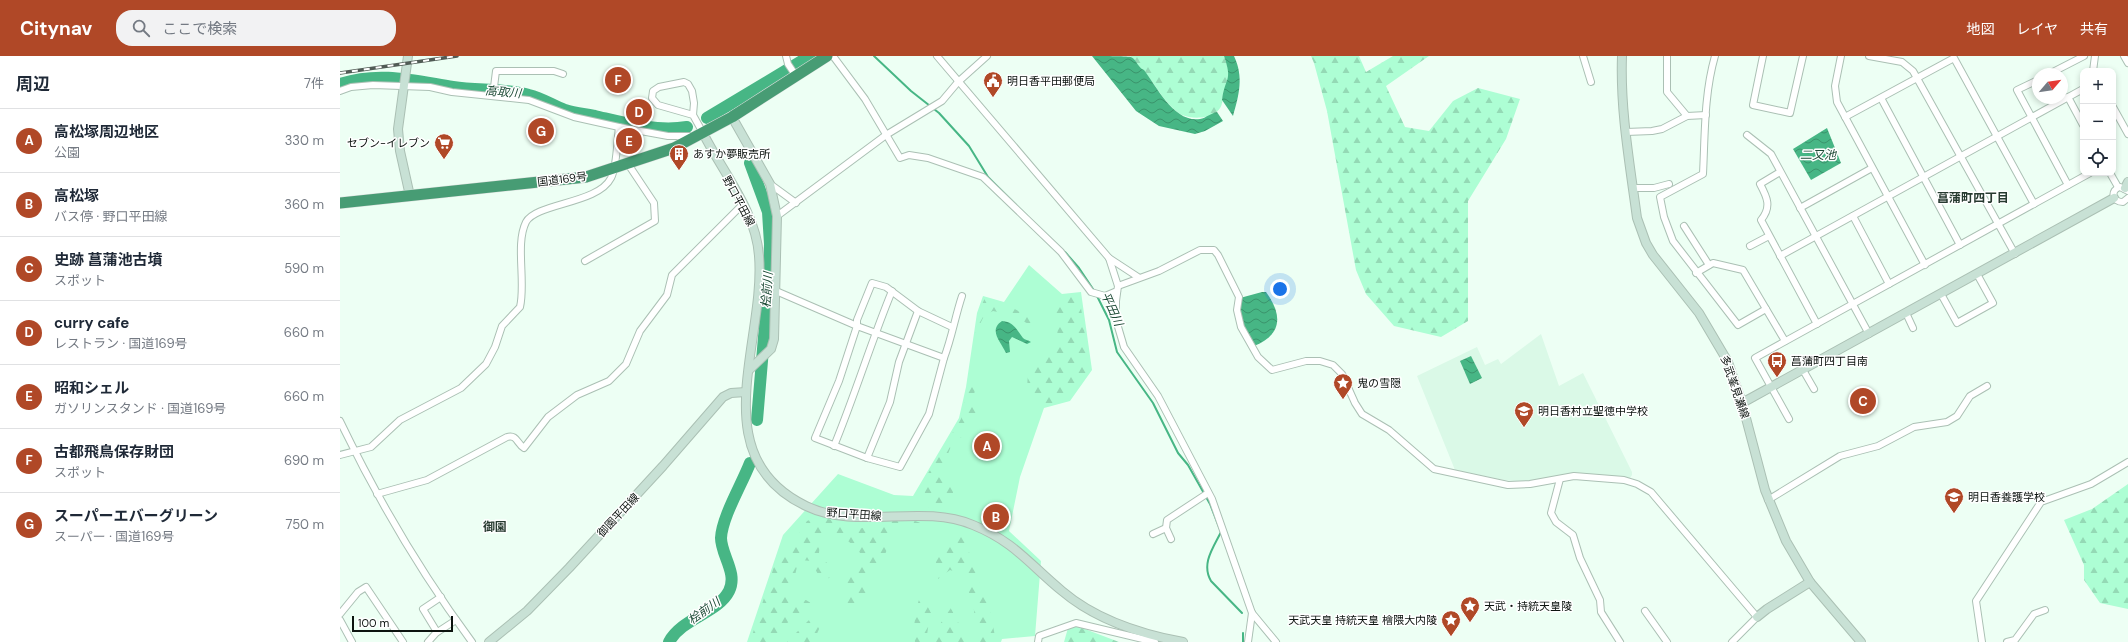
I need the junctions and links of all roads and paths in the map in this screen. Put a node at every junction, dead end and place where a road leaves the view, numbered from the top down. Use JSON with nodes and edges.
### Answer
{"nodes":[{"id":1,"x":408,"y":56,"type":"edge"},
{"id":2,"x":786,"y":56,"type":"edge"},
{"id":3,"x":828,"y":56,"type":"edge"},
{"id":4,"x":833,"y":56,"type":"edge"},
{"id":5,"x":937,"y":56,"type":"edge"},
{"id":6,"x":987,"y":56,"type":"edge"},
{"id":7,"x":1583,"y":56,"type":"edge"},
{"id":8,"x":1622,"y":56,"type":"edge"},
{"id":9,"x":1667,"y":56,"type":"edge"},
{"id":10,"x":1715,"y":56,"type":"edge"},
{"id":11,"x":1763,"y":56,"type":"edge"},
{"id":12,"x":1803,"y":56,"type":"edge"},
{"id":13,"x":1841,"y":56,"type":"edge"},
{"id":14,"x":1869,"y":56,"type":"edge"},
{"id":15,"x":2084,"y":56,"type":"edge"},
{"id":16,"x":2095,"y":56,"type":"edge"},
{"id":17,"x":2124,"y":56,"type":"edge"},
{"id":18,"x":1902,"y":59,"type":"edge"},
{"id":19,"x":2128,"y":63,"type":"edge"},
{"id":20,"x":2061,"y":68,"type":"edge"},
{"id":21,"x":2093,"y":68,"type":"edge"},
{"id":22,"x":563,"y":74,"type":"dead end"},
{"id":23,"x":796,"y":76,"type":"junction"},
{"id":24,"x":1918,"y":78,"type":"junction"},
{"id":25,"x":405,"y":81,"type":"junction"},
{"id":26,"x":958,"y":82,"type":"junction"},
{"id":27,"x":1591,"y":82,"type":"dead end"},
{"id":28,"x":2032,"y":83,"type":"edge"},
{"id":29,"x":340,"y":91,"type":"edge"},
{"id":30,"x":2080,"y":91,"type":"edge"},
{"id":31,"x":494,"y":92,"type":"junction"},
{"id":32,"x":2068,"y":97,"type":"joint"},
{"id":33,"x":1881,"y":98,"type":"junction"},
{"id":34,"x":2055,"y":104,"type":"edge"},
{"id":35,"x":2116,"y":112,"type":"edge"},
{"id":36,"x":693,"y":115,"type":"junction"},
{"id":37,"x":1687,"y":116,"type":"junction"},
{"id":38,"x":1706,"y":116,"type":"junction"},
{"id":39,"x":732,"y":117,"type":"junction"},
{"id":40,"x":1845,"y":117,"type":"junction"},
{"id":41,"x":2031,"y":117,"type":"junction"},
{"id":42,"x":2080,"y":119,"type":"edge"},
{"id":43,"x":619,"y":127,"type":"junction"},
{"id":44,"x":2128,"y":131,"type":"edge"},
{"id":45,"x":1626,"y":132,"type":"junction"},
{"id":46,"x":703,"y":133,"type":"junction"},
{"id":47,"x":886,"y":135,"type":"junction"},
{"id":48,"x":1747,"y":135,"type":"dead end"},
{"id":49,"x":1997,"y":136,"type":"junction"},
{"id":50,"x":1961,"y":156,"type":"junction"},
{"id":51,"x":628,"y":164,"type":"junction"},
{"id":52,"x":613,"y":168,"type":"junction"},
{"id":53,"x":1872,"y":168,"type":"junction"},
{"id":54,"x":1780,"y":172,"type":"junction"},
{"id":55,"x":2084,"y":176,"type":"edge"},
{"id":56,"x":2113,"y":176,"type":"edge"},
{"id":57,"x":1923,"y":177,"type":"junction"},
{"id":58,"x":770,"y":184,"type":"junction"},
{"id":59,"x":1669,"y":184,"type":"dead end"},
{"id":60,"x":2068,"y":185,"type":"junction"},
{"id":61,"x":2125,"y":187,"type":"edge"},
{"id":62,"x":1633,"y":188,"type":"junction"},
{"id":63,"x":410,"y":196,"type":"junction"},
{"id":64,"x":1888,"y":197,"type":"junction"},
{"id":65,"x":2114,"y":198,"type":"junction"},
{"id":66,"x":2128,"y":198,"type":"edge"},
{"id":67,"x":340,"y":203,"type":"edge"},
{"id":68,"x":796,"y":203,"type":"junction"},
{"id":69,"x":743,"y":204,"type":"junction"},
{"id":70,"x":2034,"y":204,"type":"junction"},
{"id":71,"x":1800,"y":208,"type":"junction"},
{"id":72,"x":777,"y":216,"type":"junction"},
{"id":73,"x":1853,"y":216,"type":"junction"},
{"id":74,"x":1998,"y":224,"type":"junction"},
{"id":75,"x":1684,"y":226,"type":"dead end"},
{"id":76,"x":1769,"y":236,"type":"junction"},
{"id":77,"x":1816,"y":237,"type":"junction"},
{"id":78,"x":1750,"y":246,"type":"dead end"},
{"id":79,"x":1960,"y":246,"type":"junction"},
{"id":80,"x":2015,"y":254,"type":"junction"},
{"id":81,"x":1780,"y":256,"type":"junction"},
{"id":82,"x":1109,"y":258,"type":"junction"},
{"id":83,"x":585,"y":261,"type":"dead end"},
{"id":84,"x":1710,"y":265,"type":"junction"},
{"id":85,"x":1925,"y":265,"type":"junction"},
{"id":86,"x":1696,"y":273,"type":"junction"},
{"id":87,"x":1977,"y":274,"type":"junction"},
{"id":88,"x":1138,"y":277,"type":"junction"},
{"id":89,"x":1889,"y":284,"type":"junction"},
{"id":90,"x":1118,"y":288,"type":"junction"},
{"id":91,"x":776,"y":290,"type":"junction"},
{"id":92,"x":892,"y":291,"type":"junction"},
{"id":93,"x":1941,"y":294,"type":"junction"},
{"id":94,"x":962,"y":296,"type":"dead end"},
{"id":95,"x":1852,"y":304,"type":"junction"},
{"id":96,"x":1766,"y":308,"type":"junction"},
{"id":97,"x":918,"y":311,"type":"junction"},
{"id":98,"x":1906,"y":313,"type":"junction"},
{"id":99,"x":1817,"y":324,"type":"junction"},
{"id":100,"x":857,"y":326,"type":"junction"},
{"id":101,"x":952,"y":327,"type":"junction"},
{"id":102,"x":1913,"y":328,"type":"dead end"},
{"id":103,"x":874,"y":333,"type":"junction"},
{"id":104,"x":1869,"y":334,"type":"junction"},
{"id":105,"x":1784,"y":341,"type":"junction"},
{"id":106,"x":905,"y":345,"type":"junction"},
{"id":107,"x":944,"y":358,"type":"junction"},
{"id":108,"x":749,"y":370,"type":"junction"},
{"id":109,"x":1803,"y":370,"type":"junction"},
{"id":110,"x":1987,"y":386,"type":"dead end"},
{"id":111,"x":1771,"y":387,"type":"junction"},
{"id":112,"x":1814,"y":389,"type":"dead end"},
{"id":113,"x":746,"y":392,"type":"junction"},
{"id":114,"x":1742,"y":403,"type":"junction"},
{"id":115,"x":1788,"y":419,"type":"dead end"},
{"id":116,"x":340,"y":421,"type":"edge"},
{"id":117,"x":834,"y":446,"type":"junction"},
{"id":118,"x":354,"y":450,"type":"junction"},
{"id":119,"x":340,"y":454,"type":"edge"},
{"id":120,"x":867,"y":458,"type":"junction"},
{"id":121,"x":2128,"y":462,"type":"edge"},
{"id":122,"x":1560,"y":479,"type":"junction"},
{"id":123,"x":377,"y":494,"type":"junction"},
{"id":124,"x":1206,"y":495,"type":"junction"},
{"id":125,"x":1768,"y":500,"type":"junction"},
{"id":126,"x":1166,"y":528,"type":"junction"},
{"id":127,"x":1153,"y":534,"type":"dead end"},
{"id":128,"x":1171,"y":539,"type":"dead end"},
{"id":129,"x":1810,"y":582,"type":"junction"},
{"id":130,"x":441,"y":597,"type":"junction"},
{"id":131,"x":2045,"y":610,"type":"dead end"},
{"id":132,"x":1645,"y":611,"type":"dead end"},
{"id":133,"x":340,"y":614,"type":"edge"},
{"id":134,"x":1252,"y":614,"type":"junction"},
{"id":135,"x":1757,"y":617,"type":"junction"},
{"id":136,"x":340,"y":620,"type":"edge"},
{"id":137,"x":456,"y":620,"type":"junction"},
{"id":138,"x":437,"y":632,"type":"junction"},
{"id":139,"x":352,"y":642,"type":"edge"},
{"id":140,"x":403,"y":642,"type":"edge"},
{"id":141,"x":428,"y":642,"type":"edge"},
{"id":142,"x":472,"y":642,"type":"edge"},
{"id":143,"x":489,"y":642,"type":"edge"},
{"id":144,"x":1038,"y":642,"type":"edge"},
{"id":145,"x":1156,"y":642,"type":"edge"},
{"id":146,"x":1177,"y":642,"type":"edge"},
{"id":147,"x":1248,"y":642,"type":"edge"},
{"id":148,"x":1276,"y":642,"type":"edge"},
{"id":149,"x":1620,"y":642,"type":"edge"},
{"id":150,"x":1667,"y":642,"type":"edge"},
{"id":151,"x":1732,"y":642,"type":"edge"},
{"id":152,"x":1861,"y":642,"type":"edge"},
{"id":153,"x":1982,"y":642,"type":"edge"},
{"id":154,"x":2007,"y":642,"type":"edge"}],
"edges":[{"from":1,"to":25,"type":"main road"},
{"from":2,"to":23,"type":"street"},
{"from":3,"to":23,"type":"highway","name":"国道169号"},
{"from":4,"to":47,"type":"street"},
{"from":5,"to":26,"type":"street"},
{"from":6,"to":26,"type":"street"},
{"from":7,"to":27,"type":"street"},
{"from":8,"to":45,"type":"main road","name":"多武峯見瀬線"},
{"from":9,"to":37,"type":"street"},
{"from":10,"to":38,"type":"street"},
{"from":11,"to":12,"type":"street"},
{"from":13,"to":40,"type":"street"},
{"from":14,"to":18,"type":"street"},
{"from":15,"to":20,"type":"street"},
{"from":16,"to":21,"type":"street"},
{"from":17,"to":19,"type":"street"},
{"from":18,"to":24,"type":"street"},
{"from":22,"to":31,"type":"street"},
{"from":23,"to":39,"type":"highway","name":"国道169号"},
{"from":24,"to":33,"type":"street"},
{"from":24,"to":49,"type":"street"},
{"from":24,"to":50,"type":"street"},
{"from":25,"to":29,"type":"street"},
{"from":25,"to":31,"type":"street"},
{"from":25,"to":63,"type":"main road"},
{"from":26,"to":47,"type":"street"},
{"from":26,"to":82,"type":"street"},
{"from":28,"to":41,"type":"street"},
{"from":30,"to":32,"type":"street"},
{"from":31,"to":43,"type":"street"},
{"from":32,"to":42,"type":"street"},
{"from":33,"to":40,"type":"street"},
{"from":33,"to":57,"type":"street"},
{"from":34,"to":41,"type":"street"},
{"from":35,"to":44,"type":"street"},
{"from":36,"to":36,"type":"street"},
{"from":36,"to":46,"type":"street"},
{"from":37,"to":38,"type":"street"},
{"from":37,"to":45,"type":"street"},
{"from":38,"to":86,"type":"street"},
{"from":39,"to":46,"type":"highway","name":"国道169号"},
{"from":39,"to":58,"type":"main road"},
{"from":40,"to":53,"type":"street"},
{"from":41,"to":49,"type":"street"},
{"from":41,"to":60,"type":"street"},
{"from":43,"to":46,"type":"street"},
{"from":43,"to":52,"type":"street"},
{"from":45,"to":62,"type":"main road","name":"多武峯見瀬線"},
{"from":46,"to":51,"type":"highway","name":"国道169号"},
{"from":46,"to":69,"type":"main road","name":"野口平田線"},
{"from":47,"to":68,"type":"street"},
{"from":47,"to":90,"type":"street"},
{"from":48,"to":54,"type":"street"},
{"from":49,"to":50,"type":"street"},
{"from":49,"to":70,"type":"street"},
{"from":50,"to":57,"type":"street"},
{"from":50,"to":74,"type":"street"},
{"from":51,"to":52,"type":"highway","name":"国道169号"},
{"from":51,"to":83,"type":"street"},
{"from":52,"to":63,"type":"highway","name":"国道169号"},
{"from":52,"to":118,"type":"street"},
{"from":53,"to":64,"type":"street"},
{"from":53,"to":71,"type":"street"},
{"from":54,"to":71,"type":"street"},
{"from":54,"to":76,"type":"street"},
{"from":55,"to":60,"type":"street"},
{"from":56,"to":61,"type":"street"},
{"from":57,"to":64,"type":"street"},
{"from":57,"to":79,"type":"street"},
{"from":58,"to":68,"type":"street"},
{"from":58,"to":72,"type":"main road"},
{"from":59,"to":62,"type":"street"},
{"from":60,"to":70,"type":"street"},
{"from":61,"to":65,"type":"street"},
{"from":62,"to":114,"type":"main road","name":"多武峯見瀬線"},
{"from":63,"to":67,"type":"highway","name":"国道169号"},
{"from":64,"to":73,"type":"street"},
{"from":64,"to":85,"type":"street"},
{"from":65,"to":66,"type":"street"},
{"from":65,"to":80,"type":"main road"},
{"from":68,"to":72,"type":"street"},
{"from":69,"to":108,"type":"main road","name":"野口平田線"},
{"from":69,"to":123,"type":"street"},
{"from":70,"to":74,"type":"street"},
{"from":71,"to":77,"type":"street"},
{"from":72,"to":91,"type":"main road"},
{"from":73,"to":77,"type":"street"},
{"from":73,"to":89,"type":"street"},
{"from":74,"to":79,"type":"street"},
{"from":74,"to":80,"type":"street"},
{"from":75,"to":84,"type":"street"},
{"from":76,"to":78,"type":"street"},
{"from":76,"to":81,"type":"street"},
{"from":77,"to":81,"type":"street"},
{"from":77,"to":95,"type":"street"},
{"from":79,"to":85,"type":"street"},
{"from":80,"to":87,"type":"main road"},
{"from":81,"to":99,"type":"street"},
{"from":82,"to":88,"type":"street"},
{"from":82,"to":90,"type":"street"},
{"from":84,"to":86,"type":"street"},
{"from":84,"to":96,"type":"street"},
{"from":85,"to":89,"type":"street"},
{"from":86,"to":96,"type":"street"},
{"from":87,"to":93,"type":"main road"},
{"from":87,"to":93,"type":"street"},
{"from":88,"to":90,"type":"street"},
{"from":88,"to":122,"type":"street"},
{"from":89,"to":95,"type":"street"},
{"from":90,"to":124,"type":"street"},
{"from":91,"to":100,"type":"street"},
{"from":91,"to":108,"type":"main road"},
{"from":92,"to":97,"type":"street"},
{"from":92,"to":100,"type":"street"},
{"from":92,"to":103,"type":"street"},
{"from":93,"to":98,"type":"main road"},
{"from":94,"to":101,"type":"street"},
{"from":95,"to":99,"type":"street"},
{"from":95,"to":104,"type":"street"},
{"from":96,"to":105,"type":"street"},
{"from":97,"to":101,"type":"street"},
{"from":97,"to":106,"type":"street"},
{"from":98,"to":102,"type":"street"},
{"from":98,"to":104,"type":"main road"},
{"from":99,"to":105,"type":"street"},
{"from":100,"to":103,"type":"street"},
{"from":100,"to":117,"type":"street"},
{"from":101,"to":107,"type":"street"},
{"from":103,"to":106,"type":"street"},
{"from":103,"to":117,"type":"street"},
{"from":104,"to":109,"type":"main road"},
{"from":105,"to":111,"type":"street"},
{"from":106,"to":107,"type":"street"},
{"from":106,"to":120,"type":"street"},
{"from":107,"to":120,"type":"street"},
{"from":108,"to":113,"type":"main road","name":"野口平田線"},
{"from":109,"to":111,"type":"main road"},
{"from":109,"to":112,"type":"street"},
{"from":110,"to":125,"type":"street"},
{"from":111,"to":114,"type":"main road"},
{"from":111,"to":115,"type":"street"},
{"from":113,"to":143,"type":"main road","name":"御園平田線"},
{"from":113,"to":146,"type":"main road","name":"野口平田線"},
{"from":114,"to":125,"type":"main road","name":"多武峯見瀬線"},
{"from":116,"to":118,"type":"street"},
{"from":117,"to":120,"type":"street"},
{"from":118,"to":119,"type":"street"},
{"from":118,"to":123,"type":"street"},
{"from":121,"to":153,"type":"street"},
{"from":122,"to":135,"type":"street"},
{"from":122,"to":149,"type":"street"},
{"from":123,"to":130,"type":"street"},
{"from":124,"to":126,"type":"street"},
{"from":124,"to":134,"type":"street"},
{"from":125,"to":129,"type":"main road","name":"多武峯見瀬線"},
{"from":126,"to":127,"type":"street"},
{"from":126,"to":128,"type":"street"},
{"from":129,"to":135,"type":"main road"},
{"from":129,"to":152,"type":"main road","name":"多武峯見瀬線"},
{"from":130,"to":137,"type":"street"},
{"from":130,"to":138,"type":"street"},
{"from":131,"to":154,"type":"street"},
{"from":132,"to":150,"type":"street"},
{"from":133,"to":140,"type":"street"},
{"from":134,"to":147,"type":"street"},
{"from":134,"to":148,"type":"street"},
{"from":135,"to":151,"type":"street"},
{"from":136,"to":139,"type":"street"},
{"from":137,"to":138,"type":"street"},
{"from":137,"to":142,"type":"street"},
{"from":138,"to":141,"type":"street"},
{"from":144,"to":145,"type":"street"}]}
